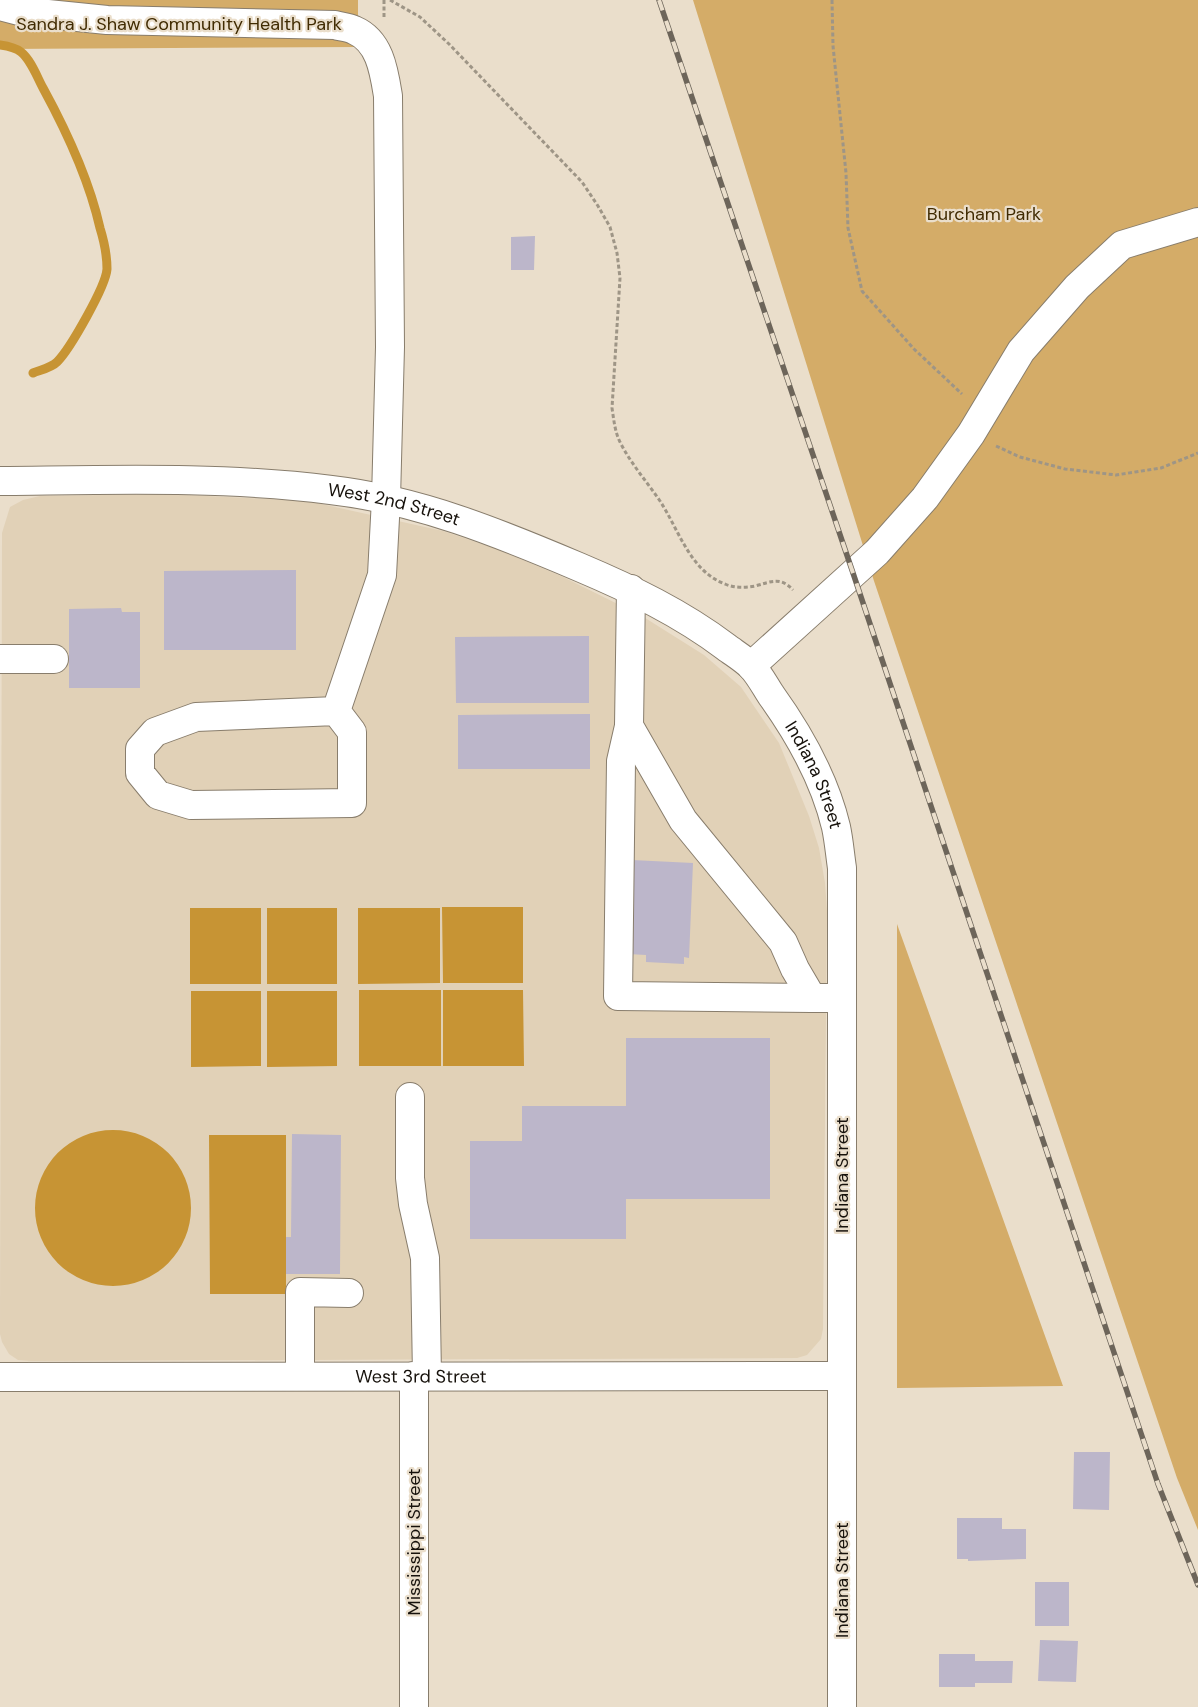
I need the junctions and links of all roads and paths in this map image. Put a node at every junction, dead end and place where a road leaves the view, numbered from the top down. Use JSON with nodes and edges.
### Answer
{"nodes":[{"id":1,"x":390,"y":0,"type":"edge"},
{"id":2,"x":832,"y":0,"type":"edge"},
{"id":3,"x":0,"y":6,"type":"edge"},
{"id":4,"x":1198,"y":222,"type":"edge"},
{"id":5,"x":978,"y":423,"type":"junction"},
{"id":6,"x":1198,"y":453,"type":"edge"},
{"id":7,"x":0,"y":481,"type":"edge"},
{"id":8,"x":386,"y":499,"type":"junction"},
{"id":9,"x":631,"y":589,"type":"junction"},
{"id":10,"x":808,"y":614,"type":"junction"},
{"id":11,"x":0,"y":659,"type":"edge"},
{"id":12,"x":54,"y":659,"type":"dead end"},
{"id":13,"x":751,"y":666,"type":"junction"},
{"id":14,"x":336,"y":711,"type":"junction"},
{"id":15,"x":629,"y":726,"type":"junction"},
{"id":16,"x":812,"y":998,"type":"junction"},
{"id":17,"x":842,"y":998,"type":"junction"},
{"id":18,"x":410,"y":1097,"type":"dead end"},
{"id":19,"x":349,"y":1293,"type":"dead end"},
{"id":20,"x":300,"y":1376,"type":"junction"},
{"id":21,"x":421,"y":1376,"type":"junction"},
{"id":22,"x":842,"y":1376,"type":"junction"},
{"id":23,"x":0,"y":1377,"type":"edge"},
{"id":24,"x":414,"y":1707,"type":"edge"},
{"id":25,"x":842,"y":1707,"type":"edge"}],
"edges":[{"from":1,"to":10,"type":"path"},
{"from":2,"to":5,"type":"path"},
{"from":3,"to":8,"type":"street"},
{"from":4,"to":5,"type":"street"},
{"from":5,"to":6,"type":"path"},
{"from":5,"to":10,"type":"street"},
{"from":7,"to":8,"type":"street","name":"West 2nd Street"},
{"from":8,"to":9,"type":"street","name":"West 2nd Street"},
{"from":8,"to":14,"type":"street"},
{"from":9,"to":13,"type":"street","name":"West 2nd Street"},
{"from":9,"to":15,"type":"street"},
{"from":10,"to":13,"type":"street"},
{"from":11,"to":12,"type":"street"},
{"from":13,"to":17,"type":"street","name":"Indiana Street"},
{"from":14,"to":14,"type":"street"},
{"from":15,"to":16,"type":"street"},
{"from":15,"to":16,"type":"street"},
{"from":16,"to":17,"type":"street"},
{"from":17,"to":22,"type":"street","name":"Indiana Street"},
{"from":18,"to":21,"type":"street","name":"Mississippi Street"},
{"from":19,"to":20,"type":"street"},
{"from":20,"to":21,"type":"street","name":"West 3rd Street"},
{"from":20,"to":23,"type":"street","name":"West 3rd Street"},
{"from":21,"to":22,"type":"street","name":"West 3rd Street"},
{"from":21,"to":24,"type":"street","name":"Mississippi Street"},
{"from":22,"to":25,"type":"street","name":"Indiana Street"}]}
